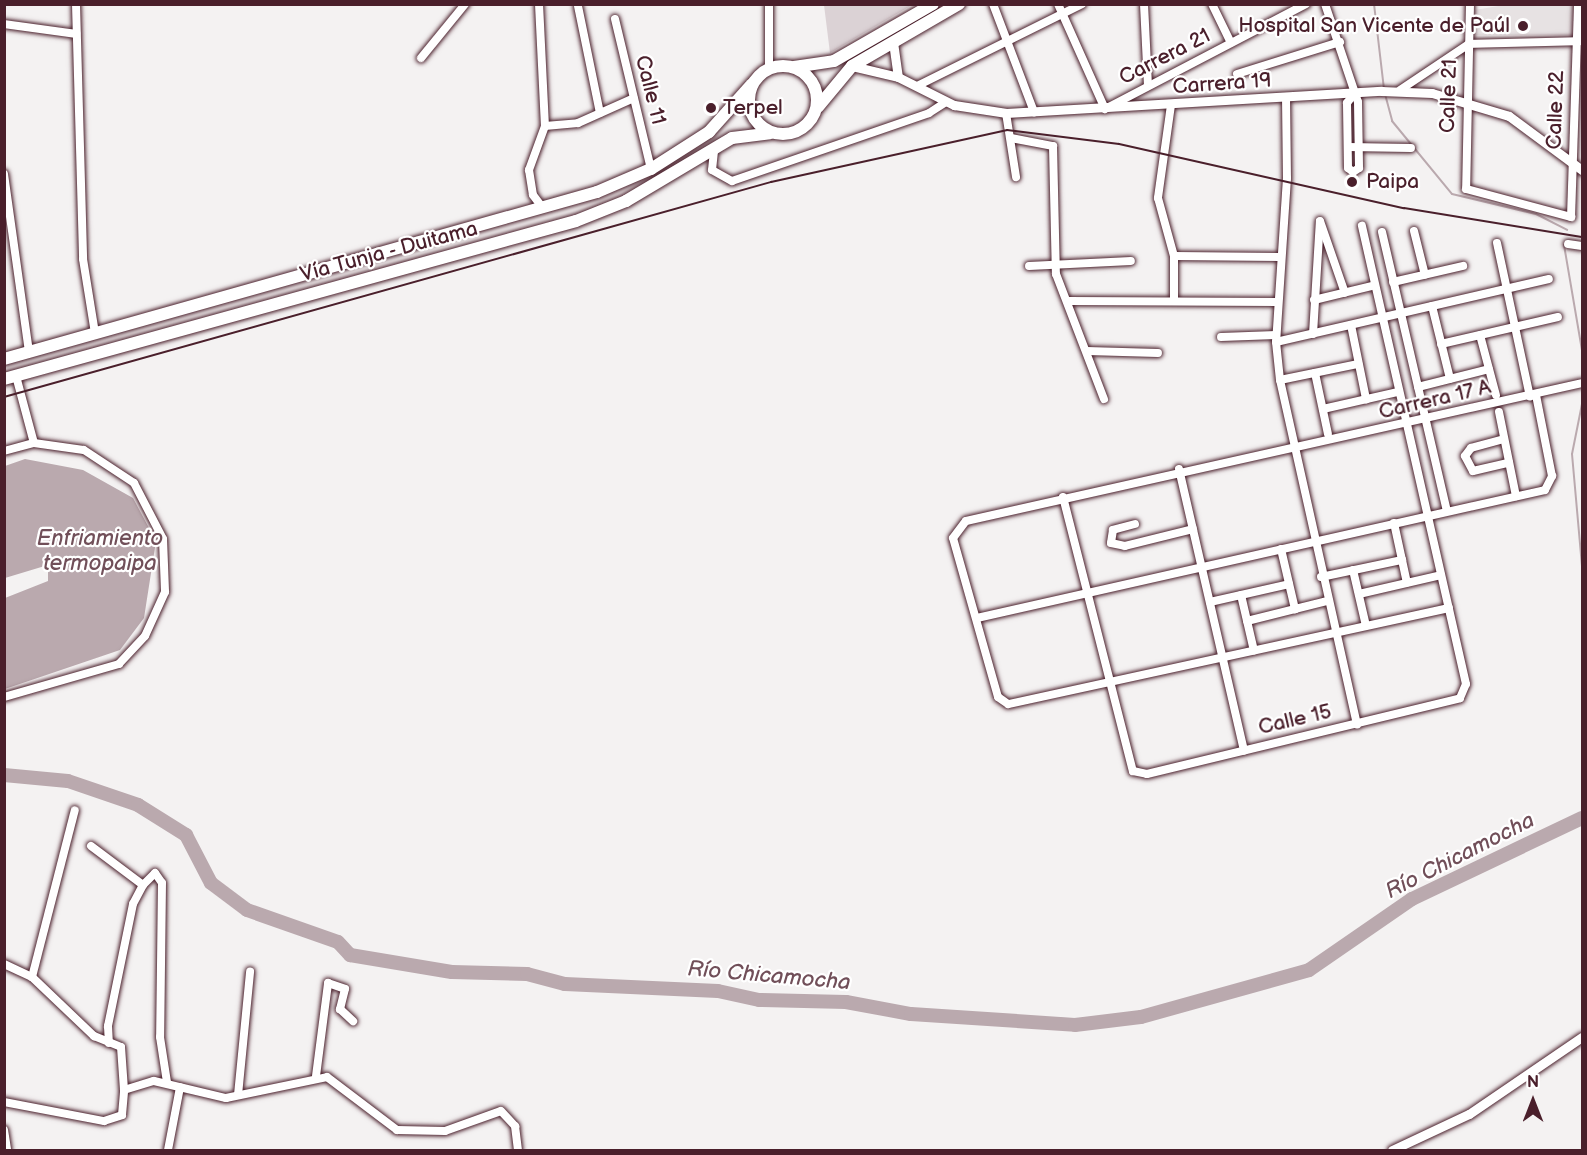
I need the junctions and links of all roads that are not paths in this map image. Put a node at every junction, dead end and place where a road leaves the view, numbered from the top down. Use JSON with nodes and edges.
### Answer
{"nodes":[{"id":1,"x":76,"y":4,"type":"edge"},
{"id":2,"x":539,"y":4,"type":"edge"},
{"id":3,"x":769,"y":4,"type":"edge"},
{"id":4,"x":959,"y":4,"type":"edge"},
{"id":5,"x":993,"y":4,"type":"edge"},
{"id":6,"x":1058,"y":4,"type":"edge"},
{"id":7,"x":1082,"y":4,"type":"edge"},
{"id":8,"x":1144,"y":4,"type":"edge"},
{"id":9,"x":1212,"y":4,"type":"edge"},
{"id":10,"x":1306,"y":4,"type":"edge"},
{"id":11,"x":1325,"y":4,"type":"edge"},
{"id":12,"x":1470,"y":4,"type":"edge"},
{"id":13,"x":1578,"y":4,"type":"edge"},
{"id":14,"x":462,"y":5,"type":"edge"},
{"id":15,"x":932,"y":5,"type":"edge"},
{"id":16,"x":578,"y":6,"type":"edge"},
{"id":17,"x":1062,"y":14,"type":"junction"},
{"id":18,"x":615,"y":19,"type":"dead end"},
{"id":19,"x":4,"y":24,"type":"edge"},
{"id":20,"x":76,"y":34,"type":"junction"},
{"id":21,"x":1007,"y":41,"type":"junction"},
{"id":22,"x":1579,"y":41,"type":"edge"},
{"id":23,"x":893,"y":42,"type":"junction"},
{"id":24,"x":1340,"y":42,"type":"junction"},
{"id":25,"x":1231,"y":43,"type":"junction"},
{"id":26,"x":1469,"y":45,"type":"junction"},
{"id":27,"x":421,"y":58,"type":"dead end"},
{"id":28,"x":852,"y":66,"type":"junction"},
{"id":29,"x":790,"y":67,"type":"junction"},
{"id":30,"x":769,"y":68,"type":"junction"},
{"id":31,"x":1237,"y":74,"type":"dead end"},
{"id":32,"x":898,"y":77,"type":"junction"},
{"id":33,"x":752,"y":84,"type":"junction"},
{"id":34,"x":1148,"y":84,"type":"junction"},
{"id":35,"x":917,"y":86,"type":"junction"},
{"id":36,"x":1398,"y":90,"type":"junction"},
{"id":37,"x":1353,"y":94,"type":"junction"},
{"id":38,"x":634,"y":98,"type":"junction"},
{"id":39,"x":1286,"y":98,"type":"junction"},
{"id":40,"x":1466,"y":100,"type":"junction"},
{"id":41,"x":946,"y":102,"type":"junction"},
{"id":42,"x":1171,"y":105,"type":"junction"},
{"id":43,"x":1105,"y":109,"type":"junction"},
{"id":44,"x":816,"y":111,"type":"junction"},
{"id":45,"x":1034,"y":112,"type":"junction"},
{"id":46,"x":600,"y":113,"type":"junction"},
{"id":47,"x":1006,"y":113,"type":"junction"},
{"id":48,"x":545,"y":126,"type":"junction"},
{"id":49,"x":770,"y":133,"type":"junction"},
{"id":50,"x":1011,"y":138,"type":"junction"},
{"id":51,"x":1348,"y":147,"type":"junction"},
{"id":52,"x":1359,"y":148,"type":"junction"},
{"id":53,"x":1411,"y":148,"type":"dead end"},
{"id":54,"x":714,"y":150,"type":"junction"},
{"id":55,"x":1572,"y":163,"type":"junction"},
{"id":56,"x":651,"y":169,"type":"junction"},
{"id":57,"x":1582,"y":170,"type":"edge"},
{"id":58,"x":4,"y":174,"type":"edge"},
{"id":59,"x":1016,"y":177,"type":"dead end"},
{"id":60,"x":542,"y":207,"type":"junction"},
{"id":61,"x":1571,"y":217,"type":"joint"},
{"id":62,"x":1362,"y":226,"type":"dead end"},
{"id":63,"x":1414,"y":231,"type":"dead end"},
{"id":64,"x":1382,"y":232,"type":"dead end"},
{"id":65,"x":1497,"y":243,"type":"dead end"},
{"id":66,"x":1568,"y":244,"type":"dead end"},
{"id":67,"x":1582,"y":246,"type":"edge"},
{"id":68,"x":1174,"y":256,"type":"junction"},
{"id":69,"x":1280,"y":257,"type":"junction"},
{"id":70,"x":1131,"y":261,"type":"dead end"},
{"id":71,"x":1055,"y":263,"type":"junction"},
{"id":72,"x":1029,"y":266,"type":"dead end"},
{"id":73,"x":1463,"y":266,"type":"dead end"},
{"id":74,"x":1425,"y":275,"type":"junction"},
{"id":75,"x":1549,"y":279,"type":"dead end"},
{"id":76,"x":1393,"y":282,"type":"junction"},
{"id":77,"x":1372,"y":286,"type":"junction"},
{"id":78,"x":1506,"y":288,"type":"junction"},
{"id":79,"x":1345,"y":292,"type":"junction"},
{"id":80,"x":1174,"y":299,"type":"junction"},
{"id":81,"x":1314,"y":300,"type":"junction"},
{"id":82,"x":1069,"y":301,"type":"junction"},
{"id":83,"x":1278,"y":302,"type":"junction"},
{"id":84,"x":1432,"y":306,"type":"junction"},
{"id":85,"x":1401,"y":313,"type":"junction"},
{"id":86,"x":1558,"y":317,"type":"dead end"},
{"id":87,"x":1380,"y":318,"type":"junction"},
{"id":88,"x":1350,"y":325,"type":"junction"},
{"id":89,"x":1515,"y":327,"type":"junction"},
{"id":90,"x":95,"y":333,"type":"junction"},
{"id":91,"x":1313,"y":334,"type":"junction"},
{"id":92,"x":1480,"y":335,"type":"junction"},
{"id":93,"x":1221,"y":337,"type":"dead end"},
{"id":94,"x":1276,"y":339,"type":"junction"},
{"id":95,"x":1442,"y":344,"type":"junction"},
{"id":96,"x":1087,"y":351,"type":"junction"},
{"id":97,"x":28,"y":352,"type":"junction"},
{"id":98,"x":1158,"y":353,"type":"dead end"},
{"id":99,"x":4,"y":359,"type":"edge"},
{"id":100,"x":1358,"y":363,"type":"junction"},
{"id":101,"x":1489,"y":369,"type":"junction"},
{"id":102,"x":1315,"y":373,"type":"junction"},
{"id":103,"x":10,"y":378,"type":"edge"},
{"id":104,"x":1450,"y":379,"type":"junction"},
{"id":105,"x":1280,"y":380,"type":"junction"},
{"id":106,"x":1581,"y":384,"type":"edge"},
{"id":107,"x":1418,"y":387,"type":"junction"},
{"id":108,"x":1397,"y":393,"type":"junction"},
{"id":109,"x":1496,"y":395,"type":"dead end"},
{"id":110,"x":1533,"y":396,"type":"junction"},
{"id":111,"x":1104,"y":399,"type":"dead end"},
{"id":112,"x":1366,"y":399,"type":"junction"},
{"id":113,"x":1323,"y":409,"type":"junction"},
{"id":114,"x":1499,"y":412,"type":"dead end"},
{"id":115,"x":1425,"y":421,"type":"junction"},
{"id":116,"x":1405,"y":425,"type":"junction"},
{"id":117,"x":1328,"y":434,"type":"dead end"},
{"id":118,"x":1504,"y":439,"type":"junction"},
{"id":119,"x":34,"y":443,"type":"junction"},
{"id":120,"x":4,"y":451,"type":"edge"},
{"id":121,"x":1294,"y":451,"type":"junction"},
{"id":122,"x":1509,"y":463,"type":"junction"},
{"id":123,"x":1179,"y":469,"type":"junction"},
{"id":124,"x":1516,"y":496,"type":"junction"},
{"id":125,"x":1063,"y":498,"type":"junction"},
{"id":126,"x":1447,"y":511,"type":"junction"},
{"id":127,"x":1426,"y":515,"type":"junction"},
{"id":128,"x":1394,"y":523,"type":"junction"},
{"id":129,"x":1135,"y":524,"type":"dead end"},
{"id":130,"x":1193,"y":529,"type":"junction"},
{"id":131,"x":1314,"y":541,"type":"junction"},
{"id":132,"x":1281,"y":549,"type":"junction"},
{"id":133,"x":1402,"y":560,"type":"junction"},
{"id":134,"x":1201,"y":567,"type":"junction"},
{"id":135,"x":1353,"y":570,"type":"junction"},
{"id":136,"x":1441,"y":575,"type":"junction"},
{"id":137,"x":1321,"y":577,"type":"junction"},
{"id":138,"x":1407,"y":583,"type":"junction"},
{"id":139,"x":1289,"y":584,"type":"junction"},
{"id":140,"x":1359,"y":594,"type":"junction"},
{"id":141,"x":1092,"y":595,"type":"junction"},
{"id":142,"x":1241,"y":595,"type":"junction"},
{"id":143,"x":1326,"y":601,"type":"junction"},
{"id":144,"x":1210,"y":602,"type":"junction"},
{"id":145,"x":1449,"y":608,"type":"junction"},
{"id":146,"x":1295,"y":609,"type":"junction"},
{"id":147,"x":977,"y":618,"type":"junction"},
{"id":148,"x":1247,"y":621,"type":"junction"},
{"id":149,"x":1366,"y":626,"type":"junction"},
{"id":150,"x":1334,"y":634,"type":"junction"},
{"id":151,"x":1254,"y":651,"type":"junction"},
{"id":152,"x":1223,"y":658,"type":"junction"},
{"id":153,"x":1111,"y":683,"type":"junction"},
{"id":154,"x":4,"y":697,"type":"edge"},
{"id":155,"x":1357,"y":724,"type":"junction"},
{"id":156,"x":1244,"y":751,"type":"junction"},
{"id":157,"x":75,"y":810,"type":"dead end"},
{"id":158,"x":91,"y":846,"type":"dead end"},
{"id":159,"x":142,"y":885,"type":"junction"},
{"id":160,"x":4,"y":964,"type":"edge"},
{"id":161,"x":250,"y":972,"type":"dead end"},
{"id":162,"x":32,"y":977,"type":"junction"},
{"id":163,"x":353,"y":1021,"type":"dead end"},
{"id":164,"x":1582,"y":1037,"type":"edge"},
{"id":165,"x":109,"y":1043,"type":"junction"},
{"id":166,"x":316,"y":1076,"type":"junction"},
{"id":167,"x":167,"y":1082,"type":"junction"},
{"id":168,"x":180,"y":1087,"type":"junction"},
{"id":169,"x":124,"y":1090,"type":"junction"},
{"id":170,"x":238,"y":1095,"type":"junction"},
{"id":171,"x":4,"y":1102,"type":"edge"},
{"id":172,"x":4,"y":1131,"type":"edge"},
{"id":173,"x":7,"y":1150,"type":"edge"},
{"id":174,"x":168,"y":1150,"type":"edge"},
{"id":175,"x":518,"y":1150,"type":"edge"},
{"id":176,"x":1392,"y":1150,"type":"edge"}],
"edges":[{"from":1,"to":20,"type":"street"},
{"from":2,"to":48,"type":"street"},
{"from":3,"to":30,"type":"street"},
{"from":4,"to":23,"type":"highway"},
{"from":5,"to":21,"type":"street"},
{"from":6,"to":17,"type":"street"},
{"from":7,"to":17,"type":"street"},
{"from":8,"to":34,"type":"street"},
{"from":9,"to":25,"type":"street"},
{"from":10,"to":25,"type":"street","name":"Carrera 21"},
{"from":11,"to":24,"type":"street"},
{"from":12,"to":26,"type":"street","name":"Calle 21"},
{"from":13,"to":22,"type":"street","name":"Calle 22"},
{"from":14,"to":27,"type":"street"},
{"from":15,"to":29,"type":"highway"},
{"from":16,"to":46,"type":"street"},
{"from":17,"to":21,"type":"street"},
{"from":17,"to":43,"type":"street"},
{"from":18,"to":38,"type":"street","name":"Calle 11"},
{"from":19,"to":20,"type":"street"},
{"from":20,"to":90,"type":"street"},
{"from":21,"to":35,"type":"street"},
{"from":21,"to":45,"type":"street"},
{"from":22,"to":26,"type":"street"},
{"from":22,"to":55,"type":"street","name":"Calle 22"},
{"from":23,"to":28,"type":"highway"},
{"from":23,"to":32,"type":"street"},
{"from":24,"to":31,"type":"street"},
{"from":24,"to":37,"type":"street"},
{"from":25,"to":34,"type":"street","name":"Carrera 21"},
{"from":26,"to":36,"type":"street"},
{"from":26,"to":40,"type":"street","name":"Calle 21"},
{"from":28,"to":32,"type":"street","name":"Carrera 19"},
{"from":28,"to":44,"type":"highway"},
{"from":29,"to":30,"type":"highway"},
{"from":29,"to":44,"type":"highway"},
{"from":30,"to":33,"type":"highway"},
{"from":32,"to":35,"type":"street","name":"Carrera 19"},
{"from":33,"to":49,"type":"highway"},
{"from":33,"to":56,"type":"highway","name":"Vía Tunja - Duitama"},
{"from":34,"to":43,"type":"street","name":"Carrera 21"},
{"from":35,"to":41,"type":"street","name":"Carrera 19"},
{"from":36,"to":37,"type":"street","name":"Carrera 19"},
{"from":36,"to":40,"type":"street","name":"Carrera 19"},
{"from":37,"to":39,"type":"street","name":"Carrera 19"},
{"from":37,"to":51,"type":"street"},
{"from":37,"to":52,"type":"street"},
{"from":38,"to":46,"type":"street"},
{"from":38,"to":56,"type":"street","name":"Calle 11"},
{"from":39,"to":42,"type":"street","name":"Carrera 19"},
{"from":39,"to":69,"type":"street"},
{"from":40,"to":55,"type":"street","name":"Carrera 19"},
{"from":40,"to":61,"type":"street","name":"Calle 21"},
{"from":41,"to":47,"type":"street","name":"Carrera 19"},
{"from":41,"to":54,"type":"street"},
{"from":42,"to":43,"type":"street","name":"Carrera 19"},
{"from":42,"to":68,"type":"street"},
{"from":43,"to":45,"type":"street","name":"Carrera 19"},
{"from":44,"to":49,"type":"highway"},
{"from":45,"to":47,"type":"street","name":"Carrera 19"},
{"from":46,"to":48,"type":"street"},
{"from":47,"to":50,"type":"street"},
{"from":48,"to":60,"type":"street"},
{"from":49,"to":54,"type":"highway","name":"Vía Tunja - Duitama"},
{"from":50,"to":59,"type":"street"},
{"from":50,"to":71,"type":"street"},
{"from":51,"to":52,"type":"street"},
{"from":51,"to":52,"type":"street"},
{"from":52,"to":53,"type":"street"},
{"from":54,"to":103,"type":"highway","name":"Vía Tunja - Duitama"},
{"from":55,"to":57,"type":"street","name":"Carrera 19"},
{"from":55,"to":61,"type":"street","name":"Calle 22"},
{"from":56,"to":60,"type":"highway","name":"Vía Tunja - Duitama"},
{"from":58,"to":97,"type":"street"},
{"from":60,"to":90,"type":"highway","name":"Vía Tunja - Duitama"},
{"from":62,"to":77,"type":"street"},
{"from":63,"to":74,"type":"street"},
{"from":64,"to":76,"type":"street"},
{"from":65,"to":78,"type":"street"},
{"from":66,"to":67,"type":"street"},
{"from":68,"to":69,"type":"street"},
{"from":68,"to":80,"type":"street"},
{"from":69,"to":83,"type":"street"},
{"from":70,"to":71,"type":"street"},
{"from":71,"to":72,"type":"street"},
{"from":71,"to":82,"type":"street"},
{"from":73,"to":74,"type":"street"},
{"from":74,"to":76,"type":"street"},
{"from":75,"to":78,"type":"street"},
{"from":76,"to":85,"type":"street"},
{"from":77,"to":79,"type":"street"},
{"from":77,"to":87,"type":"street"},
{"from":78,"to":84,"type":"street"},
{"from":78,"to":89,"type":"street"},
{"from":79,"to":81,"type":"street"},
{"from":79,"to":81,"type":"street"},
{"from":80,"to":82,"type":"street"},
{"from":80,"to":83,"type":"street"},
{"from":81,"to":91,"type":"street"},
{"from":82,"to":96,"type":"street"},
{"from":83,"to":94,"type":"street"},
{"from":84,"to":85,"type":"street"},
{"from":84,"to":95,"type":"street"},
{"from":85,"to":87,"type":"street"},
{"from":85,"to":107,"type":"street"},
{"from":86,"to":89,"type":"street"},
{"from":87,"to":88,"type":"street"},
{"from":87,"to":108,"type":"street"},
{"from":88,"to":91,"type":"street"},
{"from":88,"to":100,"type":"street"},
{"from":89,"to":92,"type":"street"},
{"from":89,"to":110,"type":"street"},
{"from":90,"to":97,"type":"highway","name":"Vía Tunja - Duitama"},
{"from":91,"to":94,"type":"street"},
{"from":92,"to":95,"type":"street"},
{"from":92,"to":101,"type":"street"},
{"from":93,"to":94,"type":"street"},
{"from":94,"to":105,"type":"street"},
{"from":95,"to":104,"type":"street"},
{"from":96,"to":98,"type":"street"},
{"from":96,"to":111,"type":"street"},
{"from":97,"to":99,"type":"highway","name":"Vía Tunja - Duitama"},
{"from":100,"to":102,"type":"street"},
{"from":100,"to":112,"type":"street"},
{"from":101,"to":104,"type":"street"},
{"from":101,"to":109,"type":"street"},
{"from":102,"to":105,"type":"street"},
{"from":102,"to":113,"type":"street"},
{"from":103,"to":119,"type":"street"},
{"from":104,"to":107,"type":"street"},
{"from":105,"to":121,"type":"street"},
{"from":106,"to":110,"type":"street","name":"Carrera 17 A"},
{"from":107,"to":115,"type":"street"},
{"from":108,"to":112,"type":"street"},
{"from":108,"to":116,"type":"street"},
{"from":110,"to":115,"type":"street","name":"Carrera 17 A"},
{"from":110,"to":124,"type":"street"},
{"from":112,"to":113,"type":"street"},
{"from":113,"to":117,"type":"street"},
{"from":114,"to":118,"type":"street"},
{"from":115,"to":116,"type":"street","name":"Carrera 17 A"},
{"from":115,"to":126,"type":"street"},
{"from":116,"to":121,"type":"street","name":"Carrera 17 A"},
{"from":116,"to":127,"type":"street"},
{"from":118,"to":122,"type":"street"},
{"from":118,"to":122,"type":"street"},
{"from":119,"to":120,"type":"street"},
{"from":119,"to":154,"type":"street"},
{"from":121,"to":123,"type":"street","name":"Carrera 17 A"},
{"from":121,"to":131,"type":"street"},
{"from":122,"to":124,"type":"street"},
{"from":123,"to":125,"type":"street","name":"Carrera 17 A"},
{"from":123,"to":130,"type":"street"},
{"from":124,"to":126,"type":"street"},
{"from":125,"to":141,"type":"street"},
{"from":125,"to":147,"type":"street","name":"Carrera 17 A"},
{"from":126,"to":127,"type":"street"},
{"from":127,"to":128,"type":"street"},
{"from":127,"to":136,"type":"street"},
{"from":128,"to":131,"type":"street"},
{"from":128,"to":133,"type":"street"},
{"from":129,"to":130,"type":"street"},
{"from":130,"to":134,"type":"street"},
{"from":131,"to":132,"type":"street"},
{"from":131,"to":137,"type":"street"},
{"from":132,"to":134,"type":"street"},
{"from":132,"to":139,"type":"street"},
{"from":133,"to":135,"type":"street"},
{"from":133,"to":138,"type":"street"},
{"from":134,"to":141,"type":"street"},
{"from":134,"to":144,"type":"street"},
{"from":135,"to":137,"type":"street"},
{"from":135,"to":140,"type":"street"},
{"from":136,"to":138,"type":"street"},
{"from":136,"to":145,"type":"street"},
{"from":137,"to":143,"type":"street"},
{"from":138,"to":140,"type":"street"},
{"from":139,"to":142,"type":"street"},
{"from":139,"to":146,"type":"street"},
{"from":140,"to":149,"type":"street"},
{"from":141,"to":147,"type":"street"},
{"from":141,"to":153,"type":"street"},
{"from":142,"to":144,"type":"street"},
{"from":142,"to":148,"type":"street"},
{"from":143,"to":146,"type":"street"},
{"from":143,"to":150,"type":"street"},
{"from":144,"to":152,"type":"street"},
{"from":145,"to":149,"type":"street"},
{"from":145,"to":155,"type":"street","name":"Calle 15"},
{"from":146,"to":148,"type":"street"},
{"from":147,"to":153,"type":"street"},
{"from":148,"to":151,"type":"street"},
{"from":149,"to":150,"type":"street"},
{"from":150,"to":151,"type":"street"},
{"from":150,"to":155,"type":"street"},
{"from":151,"to":152,"type":"street"},
{"from":152,"to":153,"type":"street"},
{"from":152,"to":156,"type":"street"},
{"from":153,"to":156,"type":"street","name":"Calle 15"},
{"from":155,"to":156,"type":"street","name":"Calle 15"},
{"from":157,"to":162,"type":"street"},
{"from":158,"to":159,"type":"street"},
{"from":159,"to":165,"type":"street"},
{"from":159,"to":167,"type":"street"},
{"from":160,"to":162,"type":"street"},
{"from":161,"to":170,"type":"street"},
{"from":162,"to":165,"type":"street"},
{"from":163,"to":166,"type":"street"},
{"from":164,"to":176,"type":"street"},
{"from":165,"to":169,"type":"street"},
{"from":166,"to":170,"type":"street"},
{"from":166,"to":175,"type":"street"},
{"from":167,"to":168,"type":"street"},
{"from":167,"to":169,"type":"street"},
{"from":168,"to":170,"type":"street"},
{"from":168,"to":174,"type":"street"},
{"from":169,"to":171,"type":"street"},
{"from":172,"to":173,"type":"street"}]}
